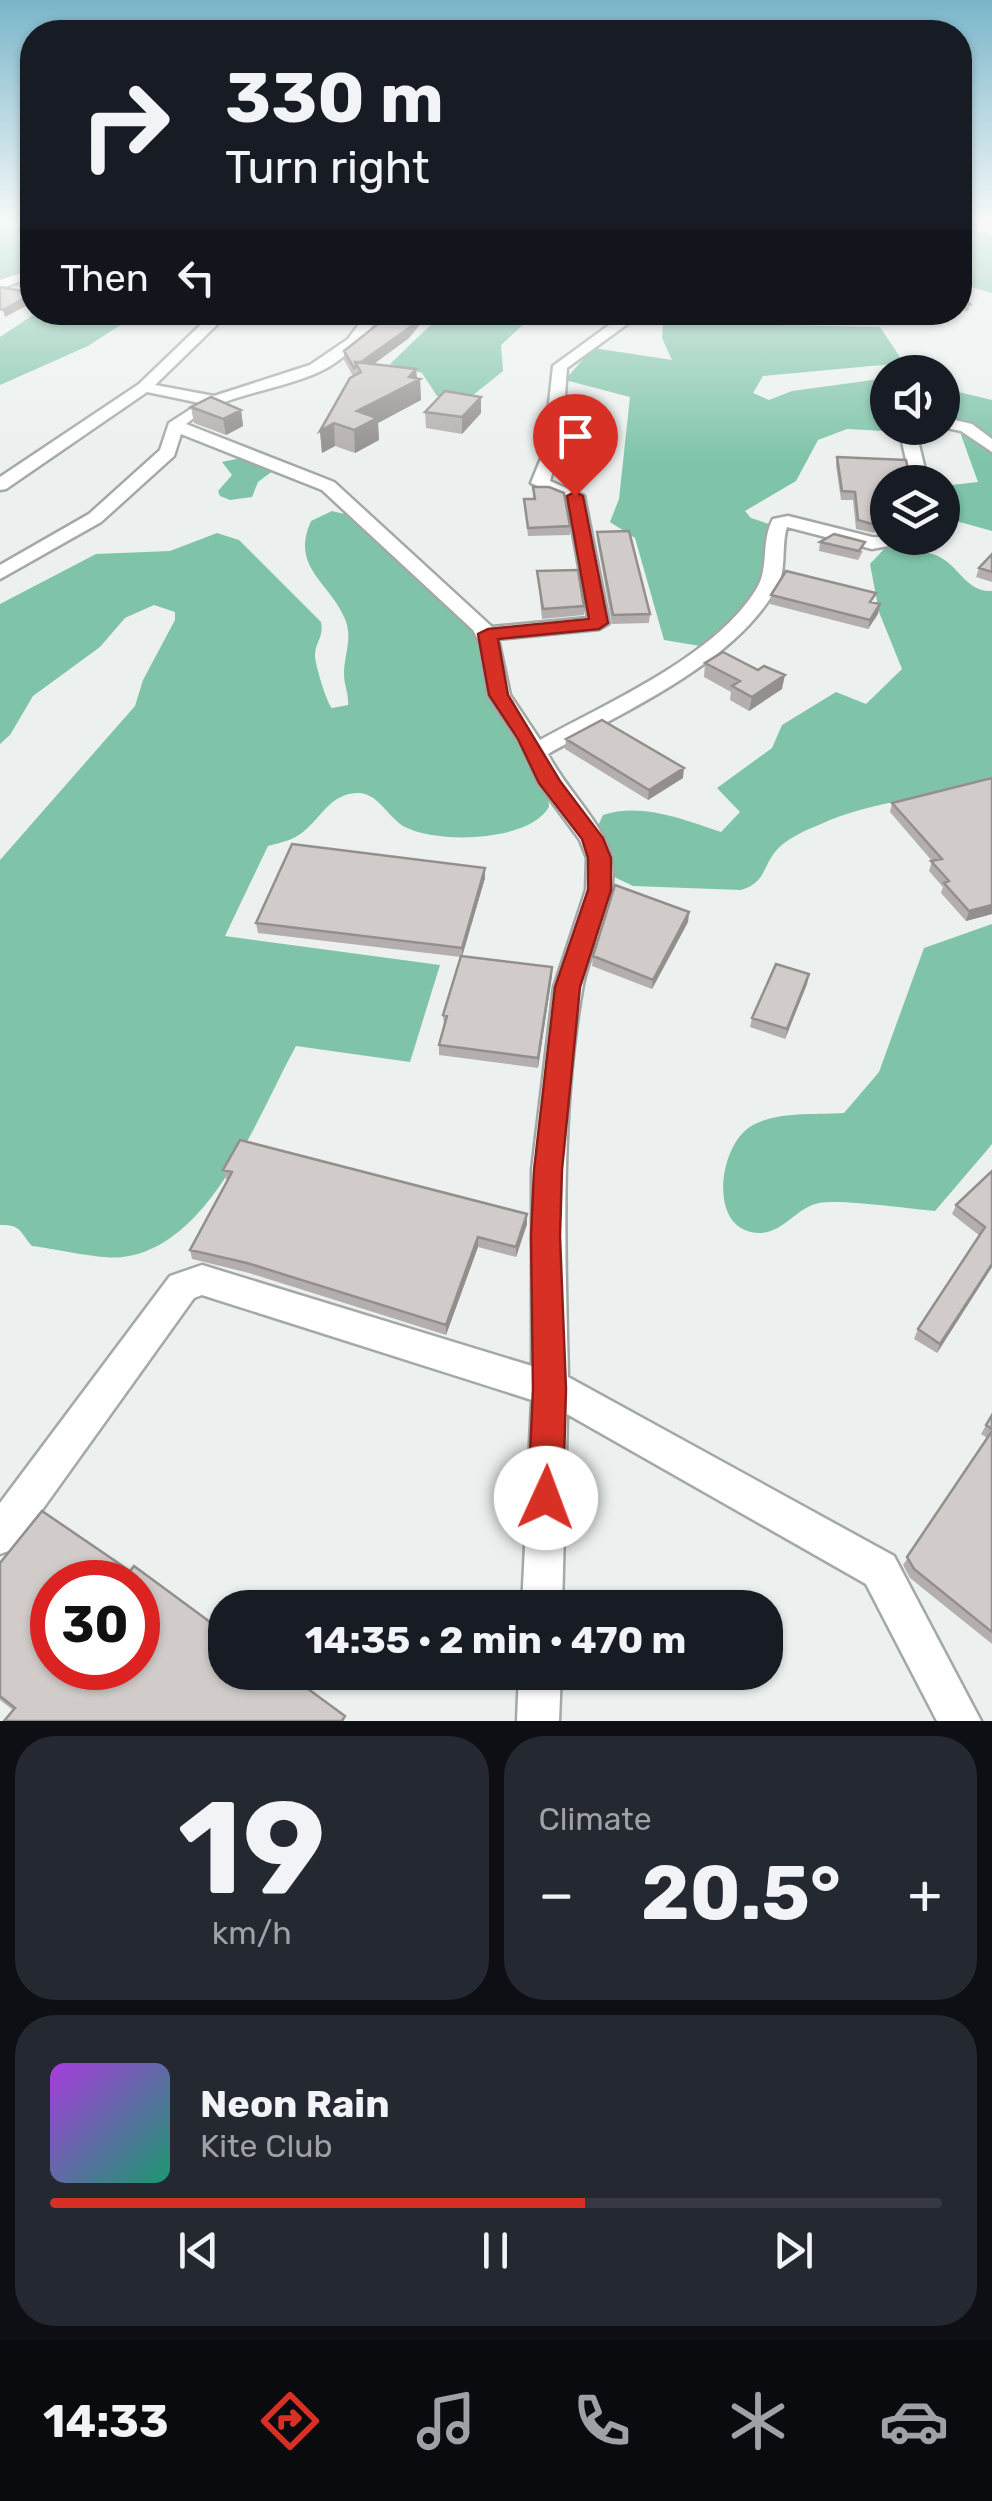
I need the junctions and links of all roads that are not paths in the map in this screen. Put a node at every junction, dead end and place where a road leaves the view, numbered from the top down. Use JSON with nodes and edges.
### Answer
{"nodes":[{"id":1,"x":210,"y":325,"type":"edge"},
{"id":2,"x":366,"y":325,"type":"edge"},
{"id":3,"x":618,"y":325,"type":"edge"},
{"id":4,"x":149,"y":388,"type":"junction"},
{"id":5,"x":215,"y":401,"type":"junction"},
{"id":6,"x":175,"y":426,"type":"junction"},
{"id":7,"x":960,"y":426,"type":"edge"},
{"id":8,"x":992,"y":448,"type":"edge"},
{"id":9,"x":0,"y":485,"type":"edge"},
{"id":10,"x":870,"y":542,"type":"edge"},
{"id":11,"x":0,"y":573,"type":"edge"},
{"id":12,"x":488,"y":634,"type":"junction"},
{"id":13,"x":535,"y":752,"type":"junction"},
{"id":14,"x":550,"y":1389,"type":"junction"},
{"id":15,"x":0,"y":1535,"type":"edge"},
{"id":16,"x":543,"y":1590,"type":"edge"},
{"id":17,"x":539,"y":1690,"type":"edge"},
{"id":18,"x":538,"y":1721,"type":"edge"},
{"id":19,"x":960,"y":1721,"type":"edge"}],
"edges":[{"from":1,"to":4,"type":"street"},
{"from":2,"to":5,"type":"street"},
{"from":3,"to":12,"type":"street"},
{"from":4,"to":5,"type":"street"},
{"from":4,"to":9,"type":"street"},
{"from":5,"to":6,"type":"street"},
{"from":6,"to":11,"type":"street"},
{"from":6,"to":12,"type":"street"},
{"from":7,"to":8,"type":"street"},
{"from":10,"to":13,"type":"street"},
{"from":12,"to":13,"type":"street"},
{"from":13,"to":14,"type":"street"},
{"from":14,"to":15,"type":"street"},
{"from":14,"to":16,"type":"street"},
{"from":14,"to":19,"type":"street"},
{"from":17,"to":18,"type":"street"}]}
